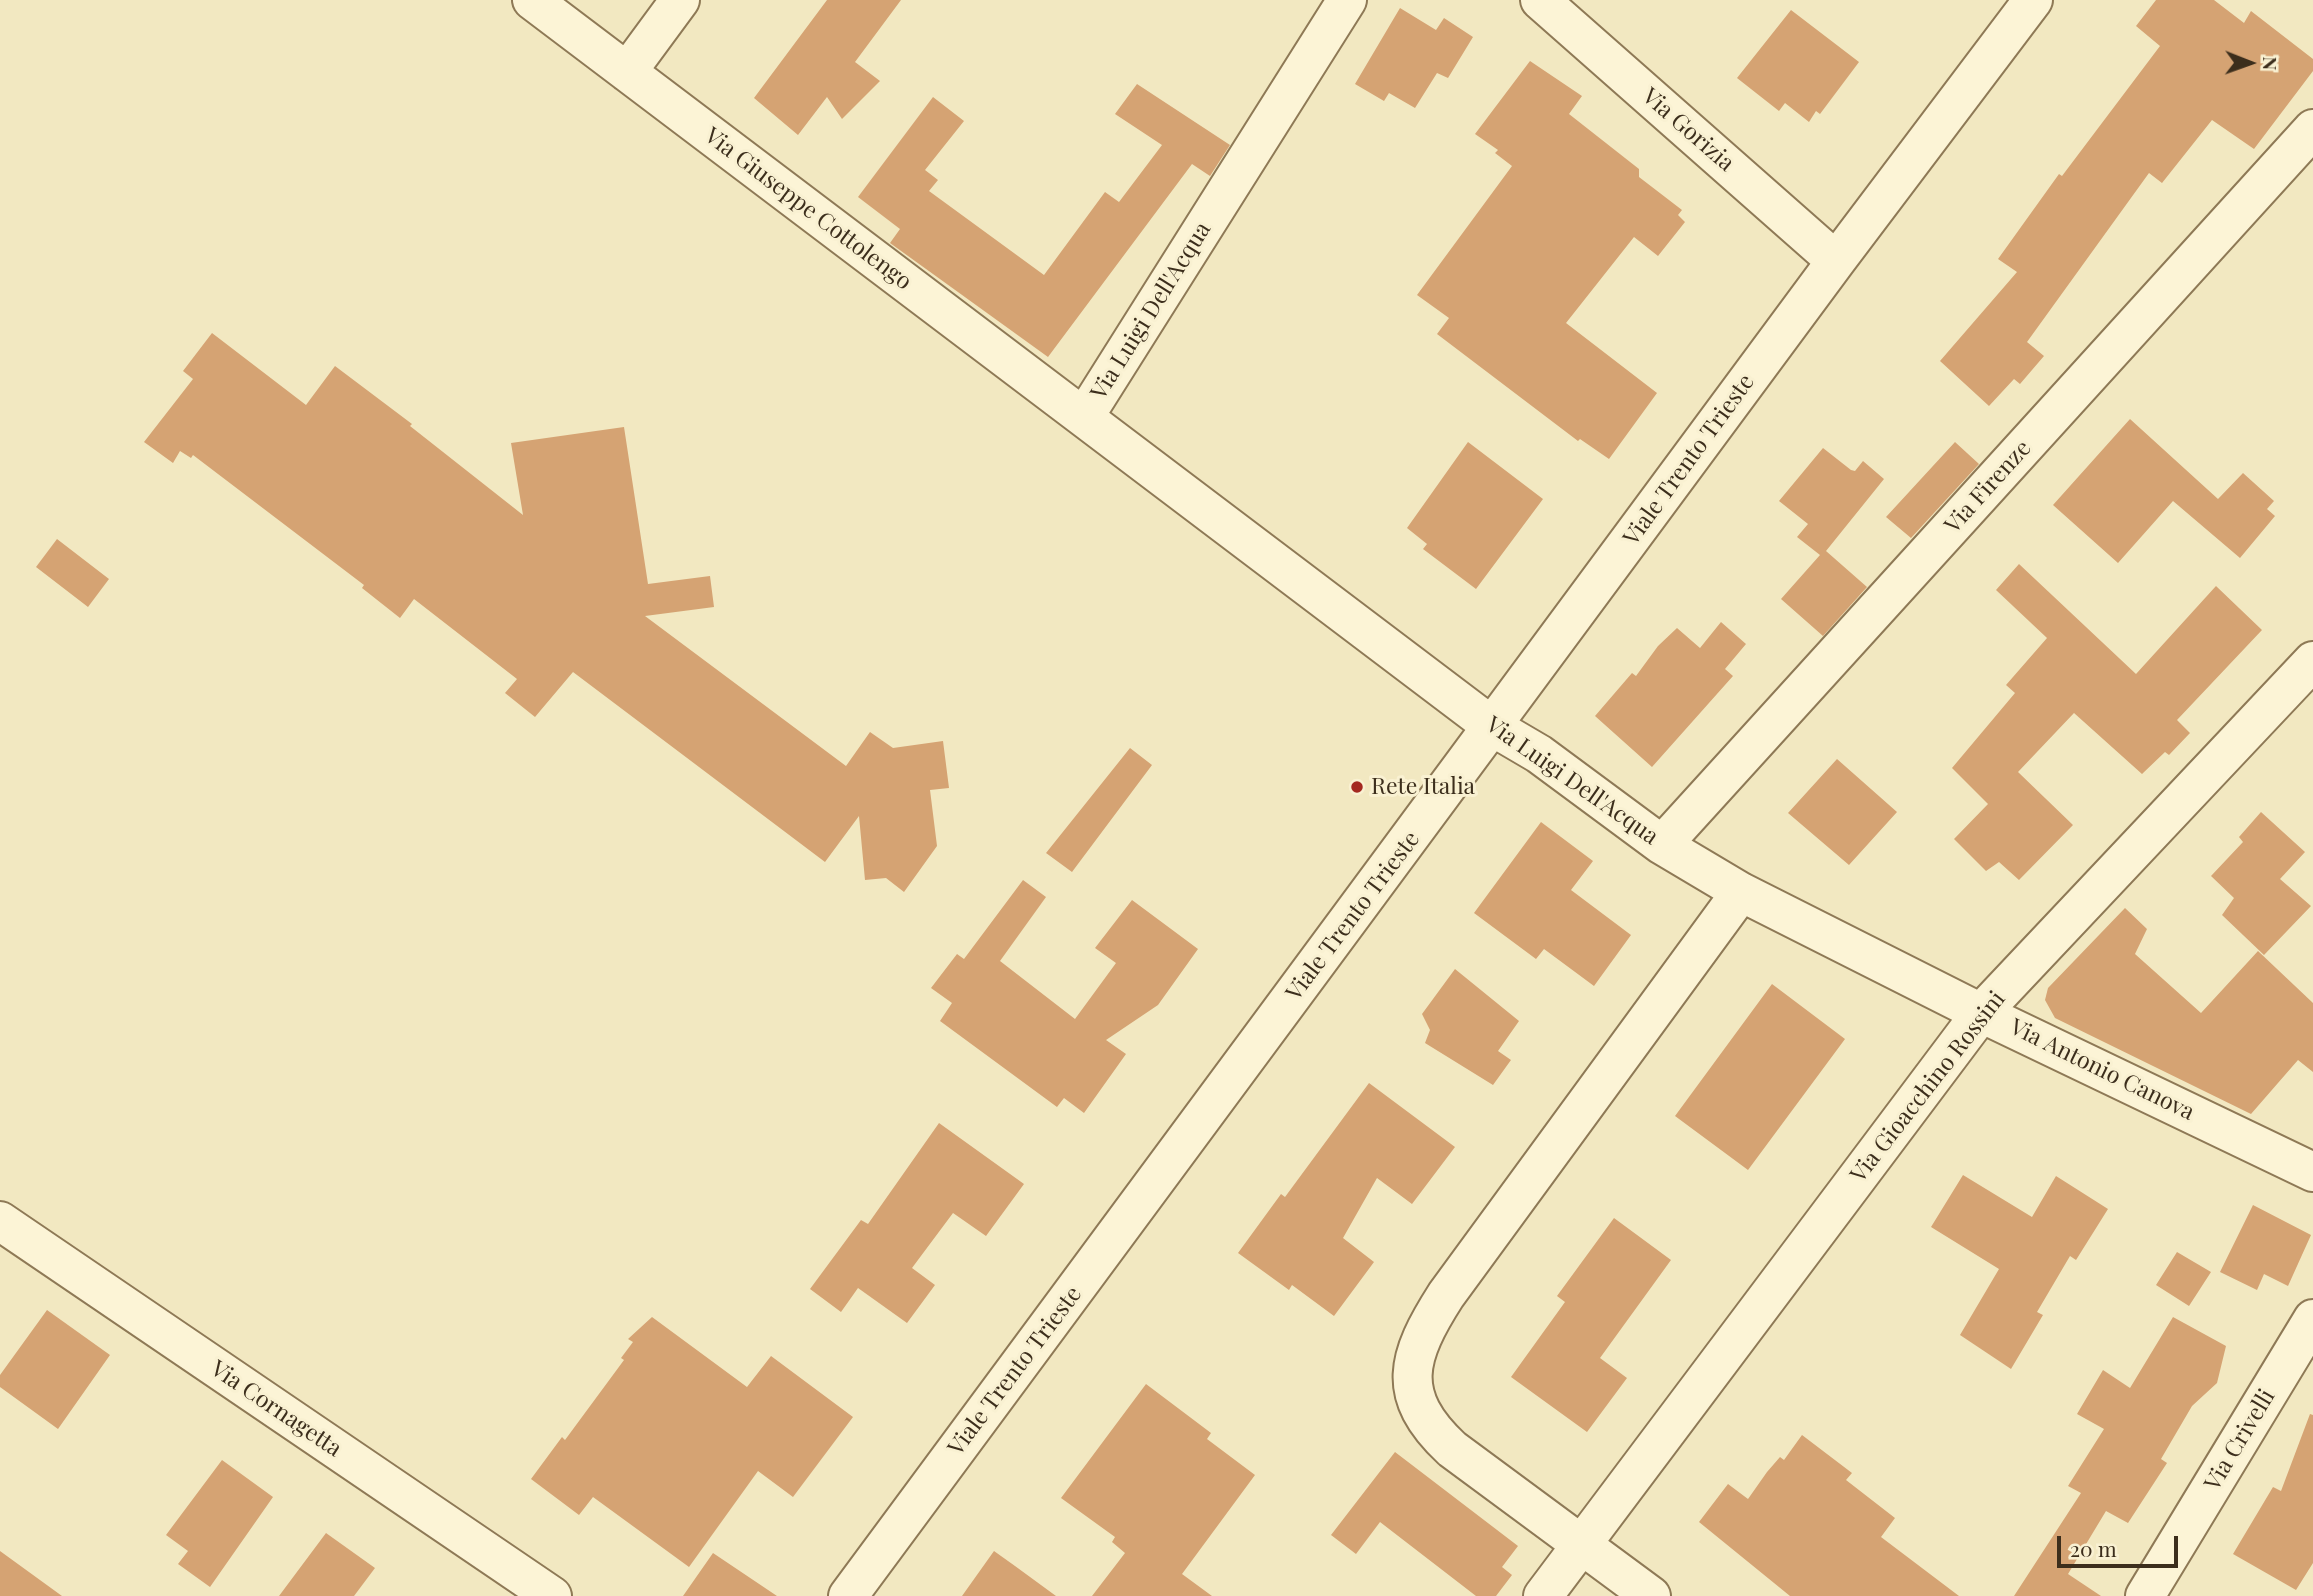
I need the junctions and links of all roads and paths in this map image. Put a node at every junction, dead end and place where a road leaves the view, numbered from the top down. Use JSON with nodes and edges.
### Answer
{"nodes":[{"id":1,"x":533,"y":0,"type":"edge"},
{"id":2,"x":680,"y":0,"type":"edge"},
{"id":3,"x":1347,"y":0,"type":"edge"},
{"id":4,"x":1540,"y":0,"type":"edge"},
{"id":5,"x":2033,"y":0,"type":"edge"},
{"id":6,"x":627,"y":72,"type":"junction"},
{"id":7,"x":2313,"y":129,"type":"edge"},
{"id":8,"x":1836,"y":261,"type":"junction"},
{"id":9,"x":1084,"y":417,"type":"junction"},
{"id":10,"x":2313,"y":661,"type":"edge"},
{"id":11,"x":1493,"y":727,"type":"junction"},
{"id":12,"x":1662,"y":845,"type":"junction"},
{"id":13,"x":1741,"y":892,"type":"junction"},
{"id":14,"x":1981,"y":1013,"type":"junction"},
{"id":15,"x":2313,"y":1172,"type":"edge"},
{"id":16,"x":0,"y":1221,"type":"edge"},
{"id":17,"x":2313,"y":1319,"type":"edge"},
{"id":18,"x":1581,"y":1545,"type":"junction"},
{"id":19,"x":552,"y":1596,"type":"edge"},
{"id":20,"x":848,"y":1596,"type":"edge"},
{"id":21,"x":1543,"y":1596,"type":"edge"},
{"id":22,"x":1651,"y":1596,"type":"edge"},
{"id":23,"x":2144,"y":1596,"type":"edge"}],
"edges":[{"from":1,"to":6,"type":"street","name":"Via Giuseppe Cottolengo"},
{"from":2,"to":6,"type":"street"},
{"from":3,"to":9,"type":"street","name":"Via Luigi Dell'Acqua"},
{"from":4,"to":8,"type":"street","name":"Via Gorizia"},
{"from":5,"to":8,"type":"street","name":"Viale Trento Trieste"},
{"from":6,"to":9,"type":"street","name":"Via Giuseppe Cottolengo"},
{"from":7,"to":12,"type":"street","name":"Via Firenze"},
{"from":8,"to":11,"type":"street","name":"Viale Trento Trieste"},
{"from":9,"to":11,"type":"street","name":"Via Luigi Dell'Acqua"},
{"from":10,"to":14,"type":"street","name":"Via Gioacchino Rossini"},
{"from":11,"to":12,"type":"street","name":"Via Luigi Dell'Acqua"},
{"from":11,"to":20,"type":"street","name":"Viale Trento Trieste"},
{"from":12,"to":13,"type":"street","name":"Via Luigi Dell'Acqua"},
{"from":13,"to":14,"type":"street","name":"Via Antonio Canova"},
{"from":13,"to":18,"type":"street"},
{"from":14,"to":15,"type":"street","name":"Via Antonio Canova"},
{"from":14,"to":18,"type":"street","name":"Via Gioacchino Rossini"},
{"from":16,"to":19,"type":"street","name":"Via Cornagetta"},
{"from":17,"to":23,"type":"street","name":"Via Crivelli"},
{"from":18,"to":21,"type":"street"},
{"from":18,"to":22,"type":"street"}]}
